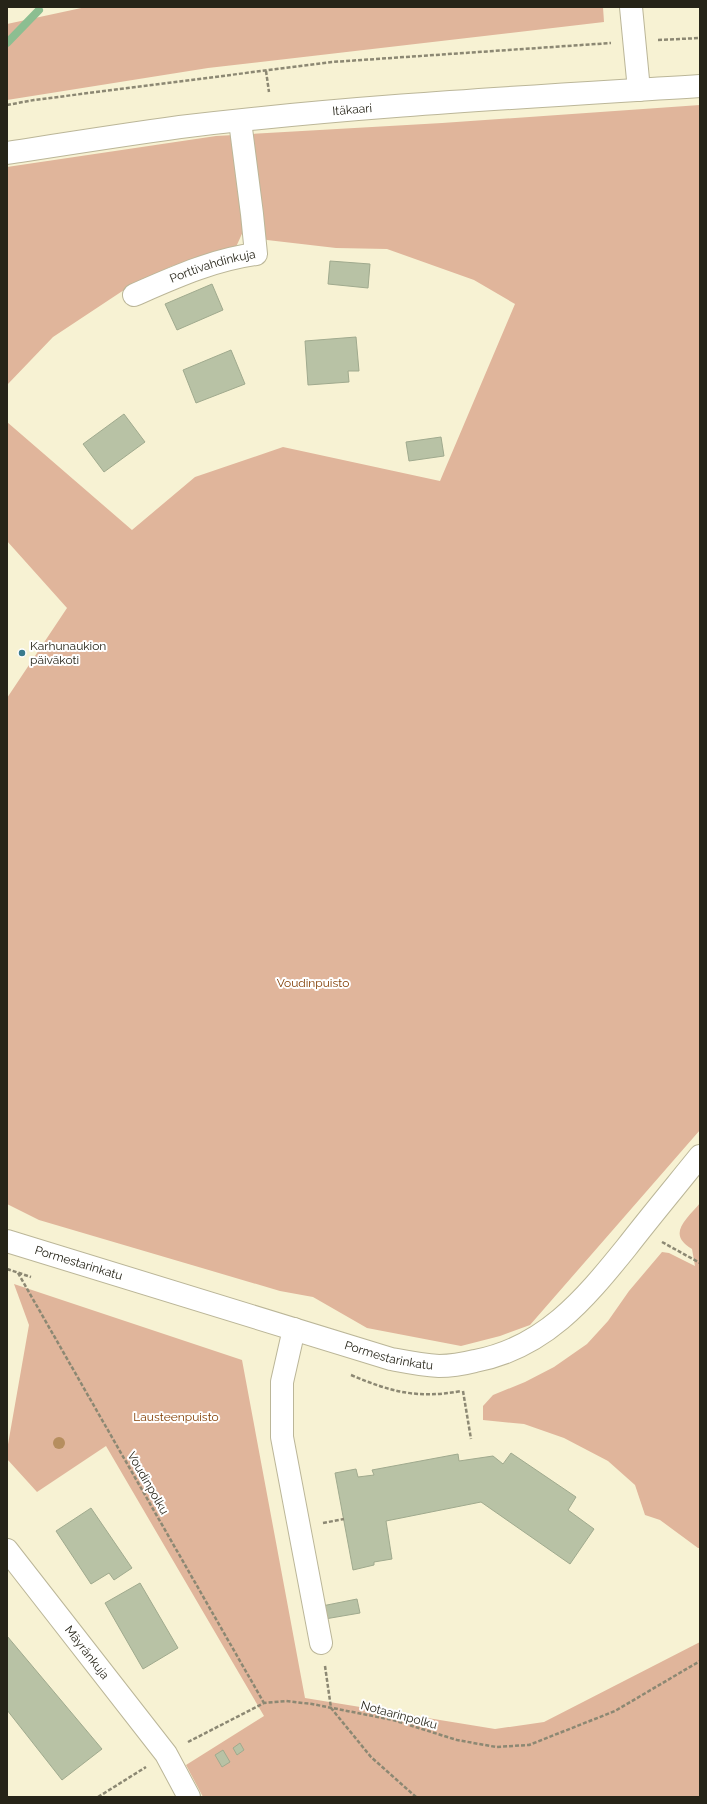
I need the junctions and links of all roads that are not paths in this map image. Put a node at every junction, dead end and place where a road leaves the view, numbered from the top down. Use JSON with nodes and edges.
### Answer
{"nodes":[{"id":1,"x":631,"y":7,"type":"edge"},
{"id":2,"x":700,"y":86,"type":"edge"},
{"id":3,"x":639,"y":90,"type":"junction"},
{"id":4,"x":240,"y":121,"type":"junction"},
{"id":5,"x":7,"y":153,"type":"edge"},
{"id":6,"x":134,"y":295,"type":"dead end"},
{"id":7,"x":700,"y":1156,"type":"edge"},
{"id":8,"x":7,"y":1240,"type":"edge"},
{"id":9,"x":294,"y":1329,"type":"junction"},
{"id":10,"x":7,"y":1550,"type":"edge"},
{"id":11,"x":321,"y":1643,"type":"road end"},
{"id":12,"x":189,"y":1797,"type":"edge"}],
"edges":[{"from":1,"to":3,"type":"street"},
{"from":2,"to":3,"type":"street","name":"Itäkaari"},
{"from":3,"to":4,"type":"street","name":"Itäkaari"},
{"from":4,"to":5,"type":"street","name":"Itäkaari"},
{"from":4,"to":6,"type":"street","name":"Porttivahdinkuja"},
{"from":7,"to":9,"type":"street","name":"Pormestarinkatu"},
{"from":8,"to":9,"type":"street","name":"Pormestarinkatu"},
{"from":9,"to":11,"type":"street"},
{"from":10,"to":12,"type":"street","name":"Mäyränkuja"}]}
